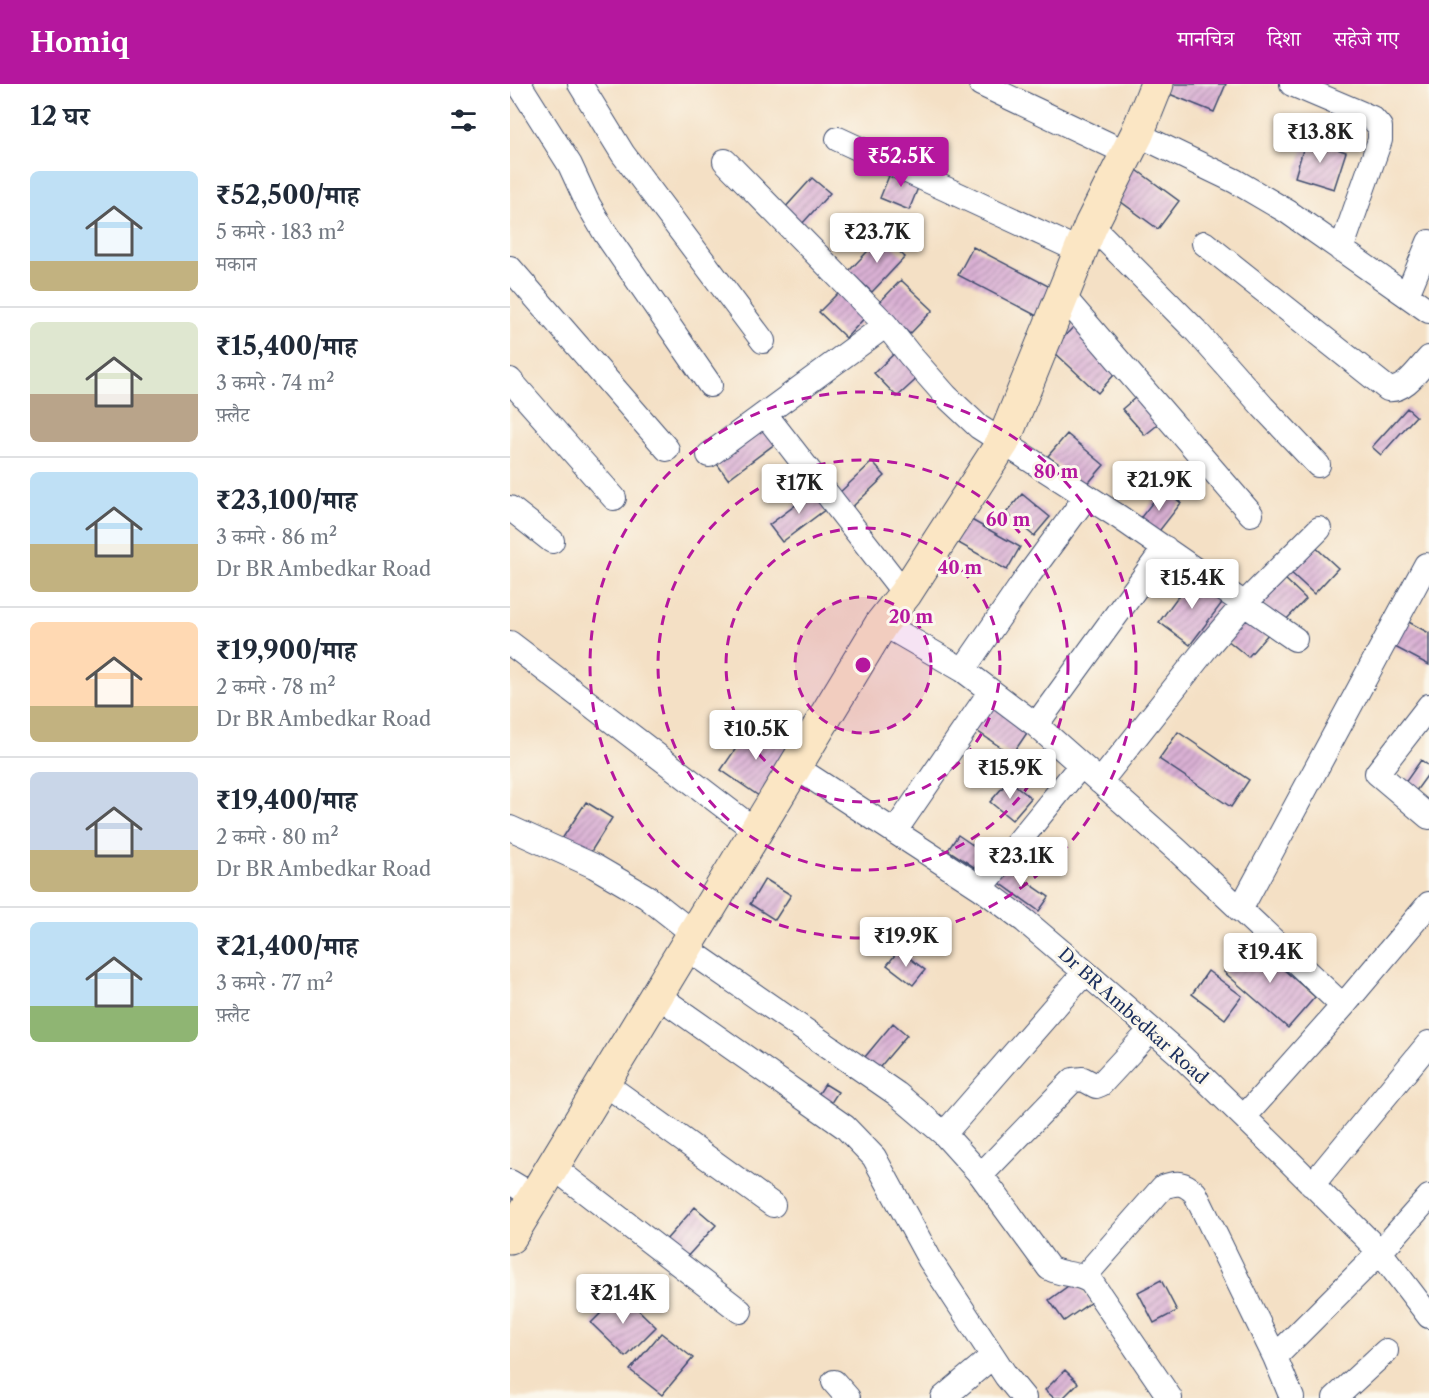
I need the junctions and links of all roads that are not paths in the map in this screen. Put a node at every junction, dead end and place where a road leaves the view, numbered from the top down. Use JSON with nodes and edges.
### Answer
{"nodes":[{"id":1,"x":519,"y":84,"type":"edge"},
{"id":2,"x":580,"y":84,"type":"edge"},
{"id":3,"x":981,"y":84,"type":"edge"},
{"id":4,"x":1292,"y":84,"type":"edge"},
{"id":5,"x":1152,"y":86,"type":"edge"},
{"id":6,"x":838,"y":139,"type":"dead end"},
{"id":7,"x":1132,"y":144,"type":"junction"},
{"id":8,"x":725,"y":161,"type":"dead end"},
{"id":9,"x":1086,"y":238,"type":"junction"},
{"id":10,"x":1429,"y":242,"type":"edge"},
{"id":11,"x":1204,"y":243,"type":"dead end"},
{"id":12,"x":1341,"y":250,"type":"junction"},
{"id":13,"x":511,"y":271,"type":"edge"},
{"id":14,"x":1062,"y":295,"type":"junction"},
{"id":15,"x":1407,"y":295,"type":"junction"},
{"id":16,"x":1429,"y":310,"type":"edge"},
{"id":17,"x":886,"y":325,"type":"junction"},
{"id":18,"x":763,"y":341,"type":"dead end"},
{"id":19,"x":1429,"y":358,"type":"edge"},
{"id":20,"x":510,"y":380,"type":"edge"},
{"id":21,"x":710,"y":385,"type":"dead end"},
{"id":22,"x":765,"y":414,"type":"junction"},
{"id":23,"x":1003,"y":442,"type":"junction"},
{"id":24,"x":667,"y":449,"type":"dead end"},
{"id":25,"x":709,"y":455,"type":"dead end"},
{"id":26,"x":1318,"y":465,"type":"dead end"},
{"id":27,"x":1086,"y":497,"type":"junction"},
{"id":28,"x":614,"y":498,"type":"dead end"},
{"id":29,"x":510,"y":508,"type":"edge"},
{"id":30,"x":1251,"y":514,"type":"dead end"},
{"id":31,"x":1319,"y":529,"type":"dead end"},
{"id":32,"x":552,"y":541,"type":"dead end"},
{"id":33,"x":1165,"y":548,"type":"junction"},
{"id":34,"x":1426,"y":565,"type":"dead end"},
{"id":35,"x":905,"y":594,"type":"junction"},
{"id":36,"x":1244,"y":605,"type":"junction"},
{"id":37,"x":882,"y":622,"type":"junction"},
{"id":38,"x":1295,"y":639,"type":"dead end"},
{"id":39,"x":510,"y":643,"type":"edge"},
{"id":40,"x":963,"y":670,"type":"junction"},
{"id":41,"x":991,"y":691,"type":"junction"},
{"id":42,"x":1429,"y":706,"type":"edge"},
{"id":43,"x":1036,"y":725,"type":"junction"},
{"id":44,"x":1081,"y":765,"type":"junction"},
{"id":45,"x":794,"y":766,"type":"junction"},
{"id":46,"x":1100,"y":782,"type":"junction"},
{"id":47,"x":1429,"y":818,"type":"edge"},
{"id":48,"x":510,"y":828,"type":"edge"},
{"id":49,"x":756,"y":831,"type":"junction"},
{"id":50,"x":895,"y":831,"type":"junction"},
{"id":51,"x":981,"y":888,"type":"junction"},
{"id":52,"x":1429,"y":904,"type":"edge"},
{"id":53,"x":1240,"y":910,"type":"junction"},
{"id":54,"x":690,"y":941,"type":"junction"},
{"id":55,"x":1085,"y":972,"type":"junction"},
{"id":56,"x":657,"y":995,"type":"junction"},
{"id":57,"x":1343,"y":1006,"type":"junction"},
{"id":58,"x":1151,"y":1030,"type":"junction"},
{"id":59,"x":1429,"y":1043,"type":"edge"},
{"id":60,"x":604,"y":1083,"type":"junction"},
{"id":61,"x":1244,"y":1117,"type":"junction"},
{"id":62,"x":944,"y":1134,"type":"junction"},
{"id":63,"x":553,"y":1167,"type":"junction"},
{"id":64,"x":981,"y":1175,"type":"junction"},
{"id":65,"x":1312,"y":1185,"type":"junction"},
{"id":66,"x":522,"y":1189,"type":"edge"},
{"id":67,"x":1429,"y":1197,"type":"edge"},
{"id":68,"x":773,"y":1205,"type":"dead end"},
{"id":69,"x":510,"y":1237,"type":"edge"},
{"id":70,"x":1380,"y":1252,"type":"junction"},
{"id":71,"x":1084,"y":1276,"type":"junction"},
{"id":72,"x":740,"y":1311,"type":"dead end"},
{"id":73,"x":1429,"y":1316,"type":"edge"},
{"id":74,"x":1386,"y":1351,"type":"dead end"},
{"id":75,"x":993,"y":1356,"type":"junction"},
{"id":76,"x":1275,"y":1357,"type":"junction"},
{"id":77,"x":947,"y":1397,"type":"edge"},
{"id":78,"x":1024,"y":1398,"type":"edge"},
{"id":79,"x":1170,"y":1398,"type":"edge"},
{"id":80,"x":1293,"y":1398,"type":"edge"},
{"id":81,"x":1335,"y":1398,"type":"edge"}],
"edges":[{"from":1,"to":21,"type":"street"},
{"from":2,"to":18,"type":"street"},
{"from":3,"to":7,"type":"street"},
{"from":4,"to":12,"type":"street"},
{"from":5,"to":7,"type":"street"},
{"from":6,"to":9,"type":"street"},
{"from":7,"to":9,"type":"street"},
{"from":7,"to":12,"type":"street"},
{"from":8,"to":17,"type":"street"},
{"from":9,"to":14,"type":"street"},
{"from":9,"to":26,"type":"street"},
{"from":10,"to":15,"type":"street"},
{"from":11,"to":19,"type":"street"},
{"from":12,"to":15,"type":"street"},
{"from":13,"to":24,"type":"street"},
{"from":14,"to":23,"type":"street"},
{"from":14,"to":30,"type":"street"},
{"from":15,"to":16,"type":"street"},
{"from":17,"to":22,"type":"street"},
{"from":17,"to":23,"type":"street"},
{"from":20,"to":28,"type":"street"},
{"from":22,"to":25,"type":"street"},
{"from":22,"to":35,"type":"street"},
{"from":23,"to":27,"type":"street"},
{"from":23,"to":35,"type":"street"},
{"from":27,"to":33,"type":"street"},
{"from":27,"to":40,"type":"street"},
{"from":29,"to":32,"type":"street"},
{"from":31,"to":36,"type":"street"},
{"from":33,"to":36,"type":"street"},
{"from":33,"to":43,"type":"street"},
{"from":34,"to":53,"type":"street"},
{"from":35,"to":37,"type":"street"},
{"from":36,"to":38,"type":"street"},
{"from":36,"to":46,"type":"street"},
{"from":37,"to":40,"type":"street"},
{"from":37,"to":45,"type":"street"},
{"from":39,"to":49,"type":"street"},
{"from":40,"to":41,"type":"street"},
{"from":41,"to":43,"type":"street"},
{"from":41,"to":50,"type":"street"},
{"from":42,"to":47,"type":"street"},
{"from":43,"to":44,"type":"street"},
{"from":44,"to":46,"type":"street"},
{"from":44,"to":51,"type":"street"},
{"from":45,"to":49,"type":"street"},
{"from":45,"to":50,"type":"street","name":"Dr BR Ambedkar Road"},
{"from":46,"to":53,"type":"street"},
{"from":48,"to":54,"type":"street"},
{"from":49,"to":54,"type":"street"},
{"from":50,"to":51,"type":"street","name":"Dr BR Ambedkar Road"},
{"from":51,"to":55,"type":"street","name":"Dr BR Ambedkar Road"},
{"from":52,"to":57,"type":"street"},
{"from":53,"to":57,"type":"street"},
{"from":54,"to":56,"type":"street"},
{"from":54,"to":62,"type":"street"},
{"from":55,"to":58,"type":"street","name":"Dr BR Ambedkar Road"},
{"from":55,"to":62,"type":"street"},
{"from":56,"to":60,"type":"street"},
{"from":56,"to":75,"type":"street"},
{"from":57,"to":61,"type":"street"},
{"from":58,"to":61,"type":"street","name":"Dr BR Ambedkar Road"},
{"from":58,"to":64,"type":"street"},
{"from":59,"to":65,"type":"street"},
{"from":60,"to":63,"type":"street"},
{"from":60,"to":68,"type":"street"},
{"from":61,"to":65,"type":"street","name":"Dr BR Ambedkar Road"},
{"from":62,"to":64,"type":"street"},
{"from":63,"to":66,"type":"street"},
{"from":63,"to":72,"type":"street"},
{"from":64,"to":71,"type":"street"},
{"from":65,"to":70,"type":"street","name":"Dr BR Ambedkar Road"},
{"from":66,"to":69,"type":"street"},
{"from":67,"to":70,"type":"street"},
{"from":70,"to":73,"type":"street","name":"Dr BR Ambedkar Road"},
{"from":70,"to":76,"type":"street"},
{"from":71,"to":76,"type":"street"},
{"from":71,"to":79,"type":"street"},
{"from":74,"to":81,"type":"street"},
{"from":75,"to":77,"type":"street"},
{"from":75,"to":78,"type":"street"},
{"from":76,"to":80,"type":"street"}]}
